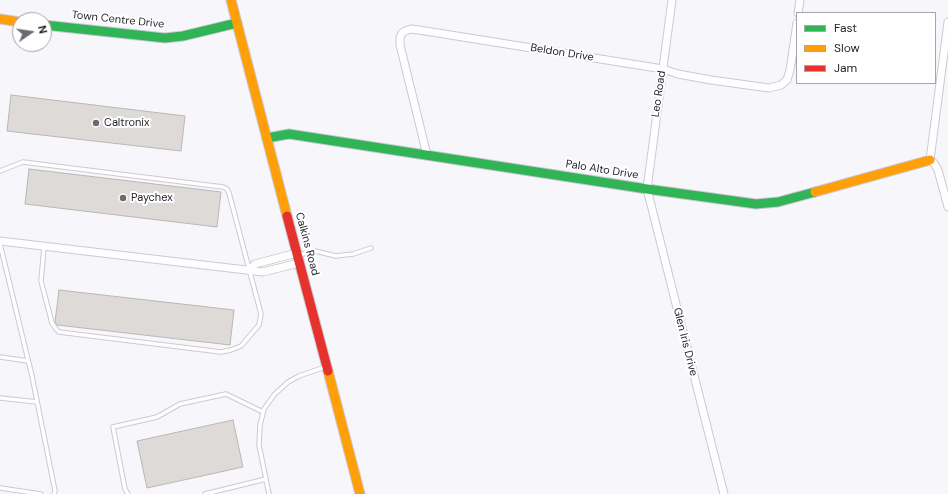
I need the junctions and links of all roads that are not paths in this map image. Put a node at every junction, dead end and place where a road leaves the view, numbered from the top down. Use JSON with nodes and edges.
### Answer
{"nodes":[{"id":1,"x":231,"y":0,"type":"edge"},
{"id":2,"x":672,"y":0,"type":"edge"},
{"id":3,"x":800,"y":0,"type":"edge"},
{"id":4,"x":798,"y":12,"type":"edge"},
{"id":5,"x":0,"y":20,"type":"edge"},
{"id":6,"x":12,"y":21,"type":"edge"},
{"id":7,"x":948,"y":22,"type":"edge"},
{"id":8,"x":237,"y":23,"type":"junction"},
{"id":9,"x":52,"y":25,"type":"edge"},
{"id":10,"x":796,"y":30,"type":"edge"},
{"id":11,"x":663,"y":69,"type":"junction"},
{"id":12,"x":266,"y":138,"type":"junction"},
{"id":13,"x":427,"y":156,"type":"junction"},
{"id":14,"x":930,"y":160,"type":"junction"},
{"id":15,"x":0,"y":171,"type":"edge"},
{"id":16,"x":646,"y":189,"type":"junction"},
{"id":17,"x":948,"y":207,"type":"edge"},
{"id":18,"x":0,"y":243,"type":"edge"},
{"id":19,"x":44,"y":247,"type":"junction"},
{"id":20,"x":371,"y":248,"type":"dead end"},
{"id":21,"x":298,"y":257,"type":"junction"},
{"id":22,"x":250,"y":270,"type":"junction"},
{"id":23,"x":0,"y":357,"type":"edge"},
{"id":24,"x":28,"y":361,"type":"junction"},
{"id":25,"x":326,"y":367,"type":"junction"},
{"id":26,"x":0,"y":398,"type":"edge"},
{"id":27,"x":38,"y":402,"type":"junction"},
{"id":28,"x":263,"y":412,"type":"junction"},
{"id":29,"x":266,"y":479,"type":"junction"},
{"id":30,"x":0,"y":488,"type":"edge"},
{"id":31,"x":41,"y":494,"type":"edge"},
{"id":32,"x":54,"y":494,"type":"edge"},
{"id":33,"x":128,"y":494,"type":"edge"},
{"id":34,"x":204,"y":494,"type":"edge"},
{"id":35,"x":269,"y":494,"type":"edge"},
{"id":36,"x":360,"y":494,"type":"edge"},
{"id":37,"x":724,"y":494,"type":"edge"}],
"edges":[{"from":1,"to":8,"type":"street","name":"Calkins Road"},
{"from":2,"to":11,"type":"street","name":"Leo Road"},
{"from":3,"to":4,"type":"street"},
{"from":5,"to":6,"type":"street"},
{"from":7,"to":14,"type":"street"},
{"from":8,"to":9,"type":"street","name":"Town Centre Drive"},
{"from":8,"to":12,"type":"street","name":"Calkins Road"},
{"from":10,"to":11,"type":"street","name":"Beldon Drive"},
{"from":11,"to":13,"type":"street","name":"Beldon Drive"},
{"from":11,"to":16,"type":"street","name":"Leo Road"},
{"from":12,"to":13,"type":"street","name":"Palo Alto Drive"},
{"from":12,"to":21,"type":"street","name":"Calkins Road"},
{"from":13,"to":16,"type":"street","name":"Palo Alto Drive"},
{"from":14,"to":16,"type":"street","name":"Palo Alto Drive"},
{"from":14,"to":17,"type":"street"},
{"from":15,"to":22,"type":"lane"},
{"from":16,"to":37,"type":"street","name":"Glen Iris Drive"},
{"from":18,"to":19,"type":"street"},
{"from":18,"to":24,"type":"lane"},
{"from":19,"to":22,"type":"street"},
{"from":19,"to":22,"type":"lane"},
{"from":20,"to":21,"type":"lane"},
{"from":21,"to":22,"type":"street"},
{"from":21,"to":25,"type":"street","name":"Calkins Road"},
{"from":23,"to":24,"type":"lane"},
{"from":24,"to":27,"type":"lane"},
{"from":25,"to":28,"type":"lane"},
{"from":25,"to":36,"type":"street","name":"Calkins Road"},
{"from":26,"to":27,"type":"lane"},
{"from":27,"to":32,"type":"lane"},
{"from":28,"to":29,"type":"lane"},
{"from":28,"to":33,"type":"lane"},
{"from":29,"to":34,"type":"lane"},
{"from":29,"to":35,"type":"lane"},
{"from":30,"to":31,"type":"lane"}]}
